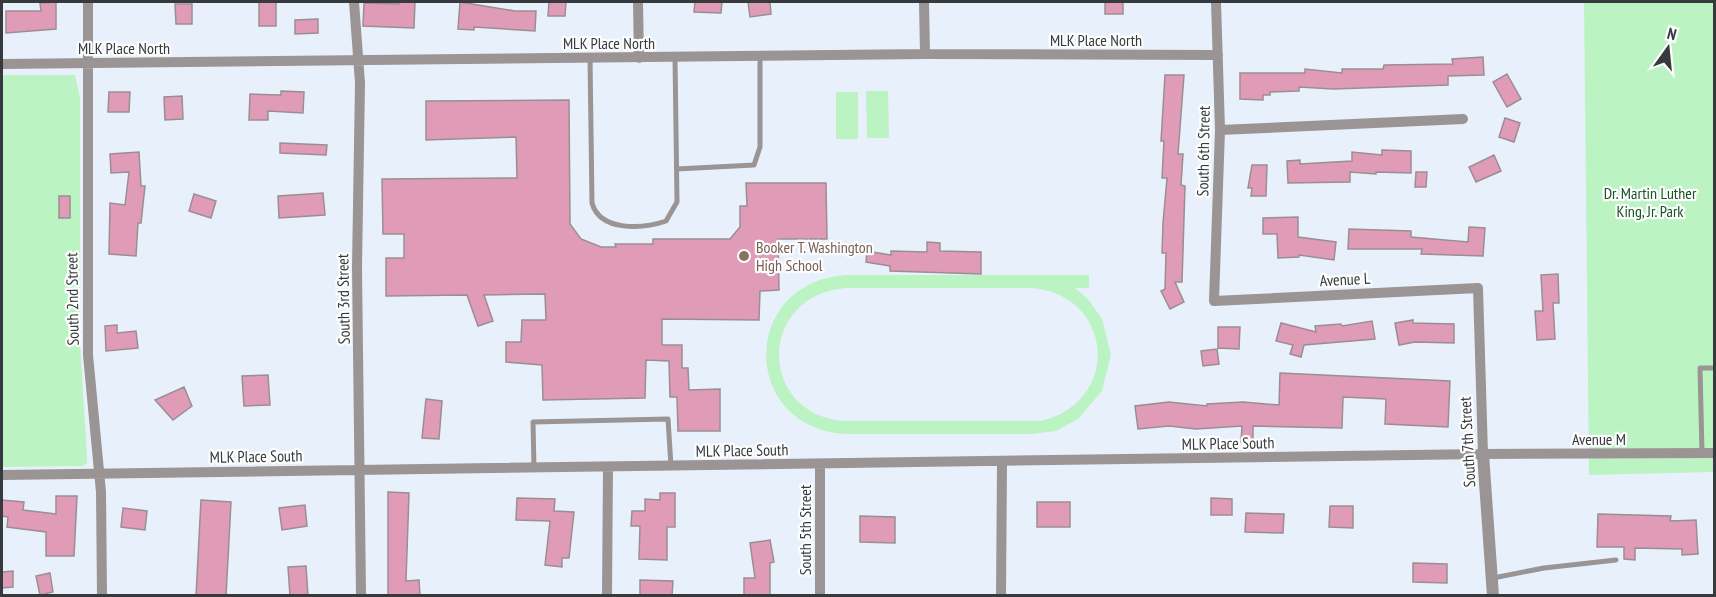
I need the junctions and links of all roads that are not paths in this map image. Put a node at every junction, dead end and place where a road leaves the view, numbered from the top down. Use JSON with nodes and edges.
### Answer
{"nodes":[{"id":1,"x":88,"y":2,"type":"edge"},
{"id":2,"x":354,"y":2,"type":"edge"},
{"id":3,"x":638,"y":2,"type":"edge"},
{"id":4,"x":924,"y":2,"type":"edge"},
{"id":5,"x":1216,"y":2,"type":"edge"},
{"id":6,"x":925,"y":54,"type":"junction"},
{"id":7,"x":1218,"y":55,"type":"junction"},
{"id":8,"x":675,"y":57,"type":"junction"},
{"id":9,"x":760,"y":57,"type":"junction"},
{"id":10,"x":590,"y":58,"type":"junction"},
{"id":11,"x":639,"y":58,"type":"junction"},
{"id":12,"x":357,"y":60,"type":"junction"},
{"id":13,"x":88,"y":63,"type":"junction"},
{"id":14,"x":2,"y":64,"type":"edge"},
{"id":15,"x":1463,"y":119,"type":"dead end"},
{"id":16,"x":1220,"y":130,"type":"junction"},
{"id":17,"x":677,"y":170,"type":"junction"},
{"id":18,"x":1478,"y":288,"type":"joint"},
{"id":19,"x":1214,"y":301,"type":"joint"},
{"id":20,"x":1714,"y":368,"type":"edge"},
{"id":21,"x":1702,"y":453,"type":"junction"},
{"id":22,"x":1714,"y":453,"type":"edge"},
{"id":23,"x":1483,"y":454,"type":"junction"},
{"id":24,"x":1002,"y":462,"type":"junction"},
{"id":25,"x":820,"y":464,"type":"junction"},
{"id":26,"x":671,"y":466,"type":"junction"},
{"id":27,"x":608,"y":467,"type":"junction"},
{"id":28,"x":534,"y":468,"type":"junction"},
{"id":29,"x":360,"y":470,"type":"junction"},
{"id":30,"x":98,"y":473,"type":"junction"},
{"id":31,"x":2,"y":474,"type":"edge"},
{"id":32,"x":1616,"y":561,"type":"dead end"},
{"id":33,"x":1491,"y":578,"type":"junction"},
{"id":34,"x":102,"y":596,"type":"edge"},
{"id":35,"x":361,"y":596,"type":"edge"},
{"id":36,"x":607,"y":596,"type":"edge"},
{"id":37,"x":820,"y":596,"type":"edge"},
{"id":38,"x":1001,"y":596,"type":"edge"},
{"id":39,"x":1492,"y":596,"type":"edge"}],
"edges":[{"from":1,"to":13,"type":"street","name":"South 2nd Street"},
{"from":2,"to":12,"type":"street","name":"South 3rd Street"},
{"from":3,"to":11,"type":"street"},
{"from":4,"to":6,"type":"street"},
{"from":5,"to":7,"type":"street","name":"South 6th Street"},
{"from":6,"to":7,"type":"street","name":"MLK Place North"},
{"from":6,"to":9,"type":"street","name":"MLK Place North"},
{"from":7,"to":16,"type":"street","name":"South 6th Street"},
{"from":8,"to":9,"type":"street","name":"MLK Place North"},
{"from":8,"to":11,"type":"street","name":"MLK Place North"},
{"from":8,"to":17,"type":"lane"},
{"from":9,"to":17,"type":"lane"},
{"from":10,"to":11,"type":"street","name":"MLK Place North"},
{"from":10,"to":12,"type":"street","name":"MLK Place North"},
{"from":10,"to":17,"type":"lane"},
{"from":12,"to":13,"type":"street","name":"MLK Place North"},
{"from":12,"to":29,"type":"street","name":"South 3rd Street"},
{"from":13,"to":14,"type":"street","name":"MLK Place North"},
{"from":13,"to":30,"type":"street","name":"South 2nd Street"},
{"from":15,"to":16,"type":"street"},
{"from":16,"to":19,"type":"street","name":"South 6th Street"},
{"from":18,"to":19,"type":"street","name":"Avenue L"},
{"from":18,"to":23,"type":"street","name":"South 7th Street"},
{"from":20,"to":21,"type":"lane"},
{"from":21,"to":22,"type":"street","name":"Avenue M"},
{"from":21,"to":23,"type":"street","name":"Avenue M"},
{"from":23,"to":24,"type":"street","name":"MLK Place South"},
{"from":23,"to":33,"type":"street","name":"South 7th Street"},
{"from":24,"to":25,"type":"street","name":"MLK Place South"},
{"from":24,"to":38,"type":"street"},
{"from":25,"to":26,"type":"street","name":"MLK Place South"},
{"from":25,"to":37,"type":"street","name":"South 5th Street"},
{"from":26,"to":27,"type":"street","name":"MLK Place South"},
{"from":26,"to":28,"type":"lane"},
{"from":27,"to":28,"type":"street","name":"MLK Place South"},
{"from":27,"to":36,"type":"street"},
{"from":28,"to":29,"type":"street","name":"MLK Place South"},
{"from":29,"to":30,"type":"street","name":"MLK Place South"},
{"from":29,"to":35,"type":"street","name":"South 3rd Street"},
{"from":30,"to":31,"type":"street","name":"MLK Place South"},
{"from":30,"to":34,"type":"street","name":"South 2nd Street"},
{"from":32,"to":33,"type":"lane"},
{"from":33,"to":39,"type":"street","name":"South 7th Street"}]}
